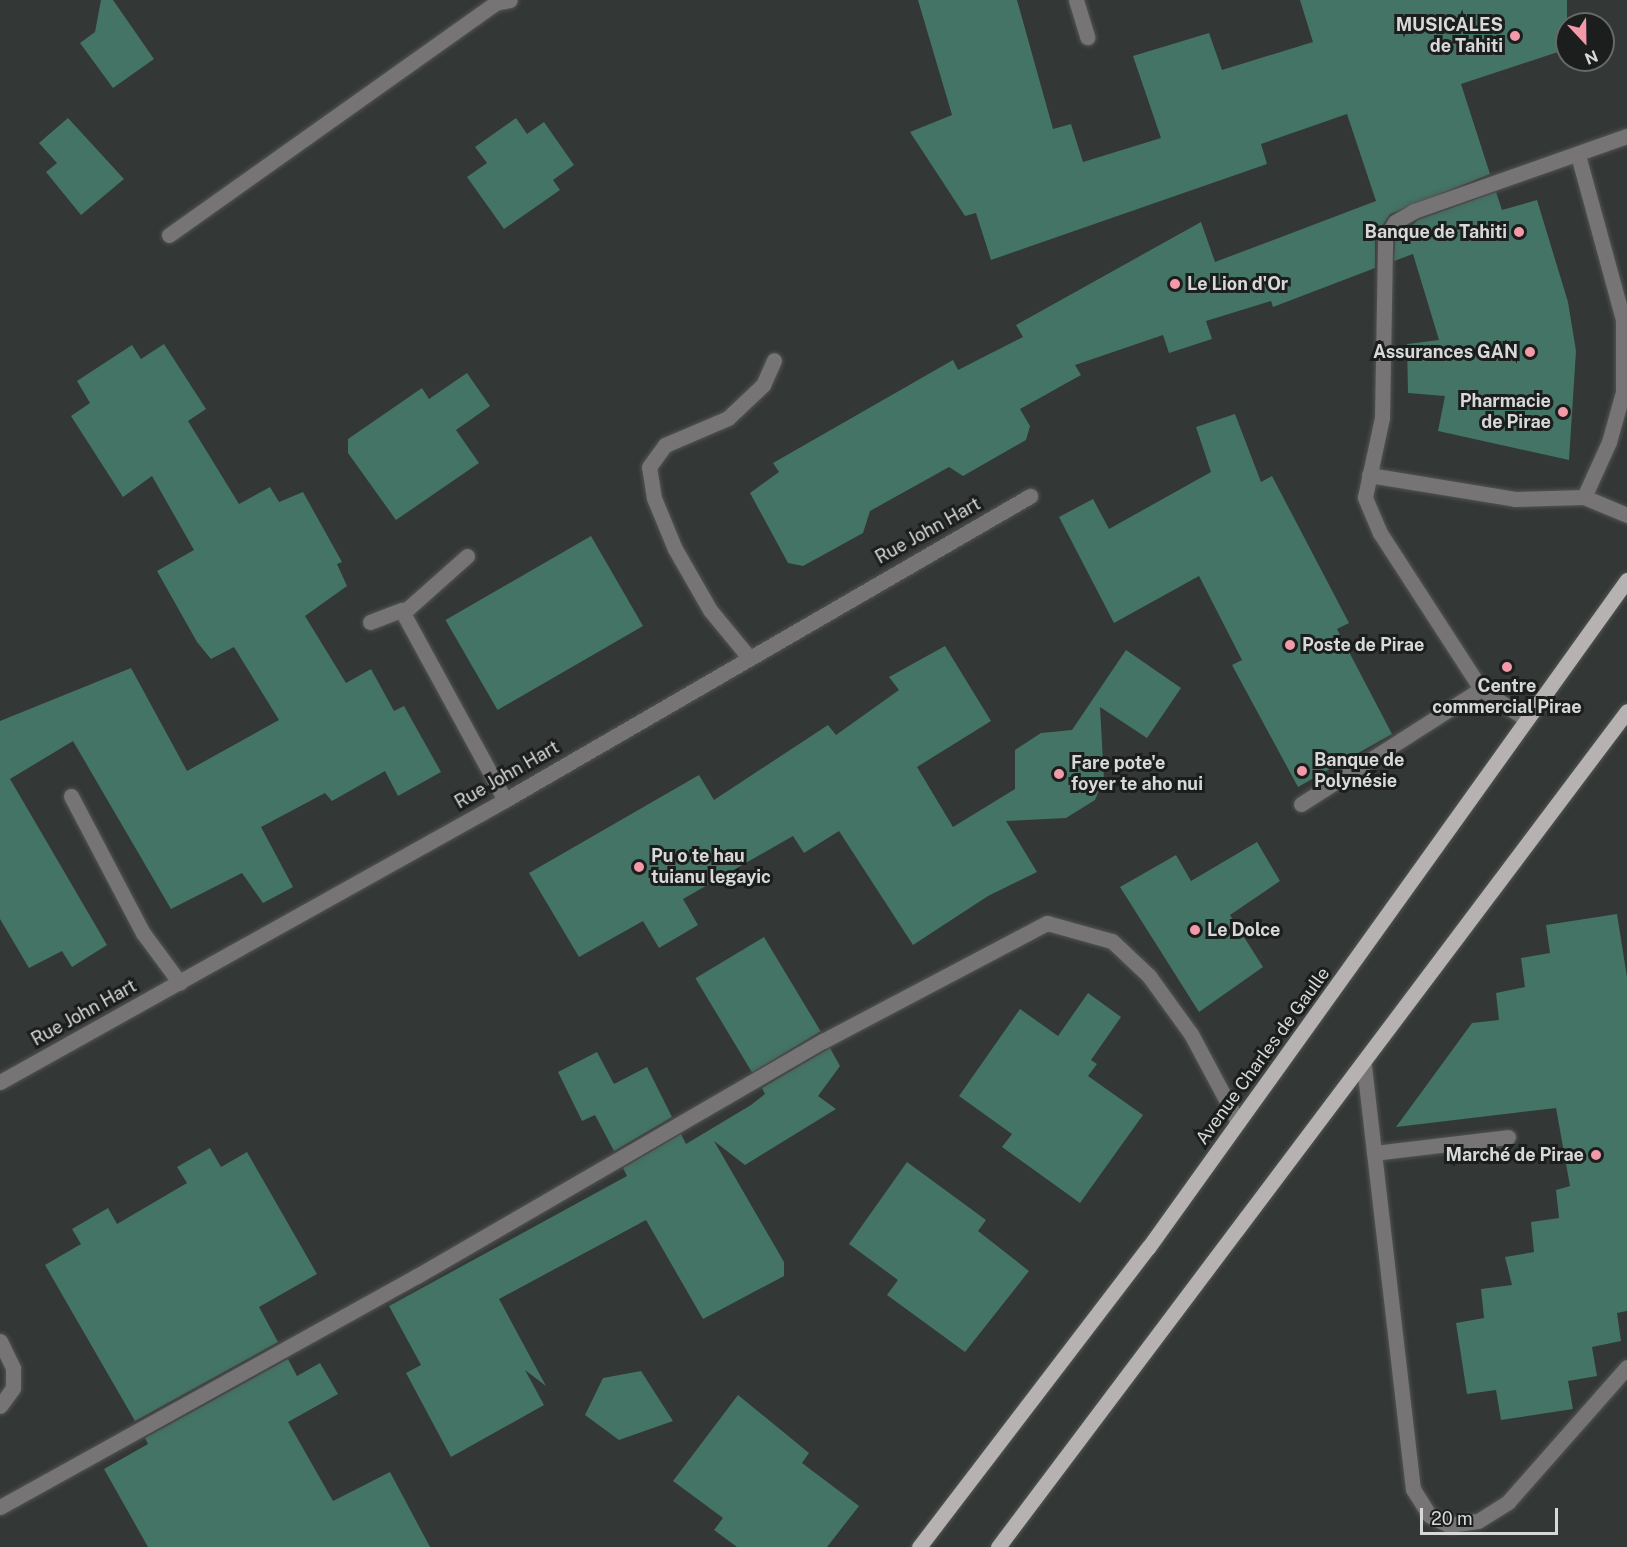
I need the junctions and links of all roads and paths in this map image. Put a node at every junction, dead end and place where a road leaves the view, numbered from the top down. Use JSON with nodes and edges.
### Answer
{"nodes":[{"id":1,"x":1076,"y":0,"type":"edge"},
{"id":2,"x":500,"y":1,"type":"edge"},
{"id":3,"x":1088,"y":37,"type":"dead end"},
{"id":4,"x":1627,"y":136,"type":"edge"},
{"id":5,"x":1578,"y":155,"type":"junction"},
{"id":6,"x":169,"y":235,"type":"dead end"},
{"id":7,"x":774,"y":360,"type":"dead end"},
{"id":8,"x":1369,"y":475,"type":"junction"},
{"id":9,"x":1030,"y":496,"type":"dead end"},
{"id":10,"x":1584,"y":497,"type":"junction"},
{"id":11,"x":1627,"y":515,"type":"edge"},
{"id":12,"x":466,"y":556,"type":"dead end"},
{"id":13,"x":1627,"y":580,"type":"edge"},
{"id":14,"x":402,"y":610,"type":"junction"},
{"id":15,"x":370,"y":622,"type":"dead end"},
{"id":16,"x":747,"y":655,"type":"junction"},
{"id":17,"x":1481,"y":688,"type":"junction"},
{"id":18,"x":1627,"y":711,"type":"edge"},
{"id":19,"x":1526,"y":719,"type":"junction"},
{"id":20,"x":71,"y":796,"type":"dead end"},
{"id":21,"x":505,"y":800,"type":"junction"},
{"id":22,"x":1301,"y":804,"type":"dead end"},
{"id":23,"x":180,"y":983,"type":"junction"},
{"id":24,"x":1364,"y":1066,"type":"junction"},
{"id":25,"x":0,"y":1082,"type":"edge"},
{"id":26,"x":1238,"y":1122,"type":"junction"},
{"id":27,"x":1508,"y":1137,"type":"dead end"},
{"id":28,"x":1374,"y":1153,"type":"junction"},
{"id":29,"x":0,"y":1341,"type":"edge"},
{"id":30,"x":1627,"y":1367,"type":"edge"},
{"id":31,"x":0,"y":1406,"type":"edge"},
{"id":32,"x":0,"y":1507,"type":"edge"},
{"id":33,"x":920,"y":1547,"type":"edge"},
{"id":34,"x":998,"y":1547,"type":"edge"}],
"edges":[{"from":1,"to":3,"type":"street"},
{"from":2,"to":6,"type":"street"},
{"from":4,"to":5,"type":"street"},
{"from":5,"to":8,"type":"street"},
{"from":5,"to":10,"type":"street"},
{"from":7,"to":16,"type":"street"},
{"from":8,"to":10,"type":"street"},
{"from":8,"to":17,"type":"street"},
{"from":9,"to":16,"type":"street","name":"Rue John Hart"},
{"from":10,"to":11,"type":"street"},
{"from":12,"to":14,"type":"street"},
{"from":13,"to":19,"type":"main road","name":"Avenue Charles de Gaulle"},
{"from":14,"to":15,"type":"street"},
{"from":14,"to":21,"type":"street"},
{"from":16,"to":21,"type":"street","name":"Rue John Hart"},
{"from":17,"to":19,"type":"street"},
{"from":17,"to":22,"type":"street"},
{"from":18,"to":24,"type":"main road"},
{"from":19,"to":26,"type":"main road","name":"Avenue Charles de Gaulle"},
{"from":20,"to":23,"type":"street"},
{"from":21,"to":23,"type":"street","name":"Rue John Hart"},
{"from":23,"to":25,"type":"street","name":"Rue John Hart"},
{"from":24,"to":28,"type":"street"},
{"from":24,"to":34,"type":"main road"},
{"from":26,"to":32,"type":"street"},
{"from":26,"to":33,"type":"main road","name":"Avenue Charles de Gaulle"},
{"from":27,"to":28,"type":"street"},
{"from":28,"to":30,"type":"street"},
{"from":29,"to":31,"type":"street"}]}
